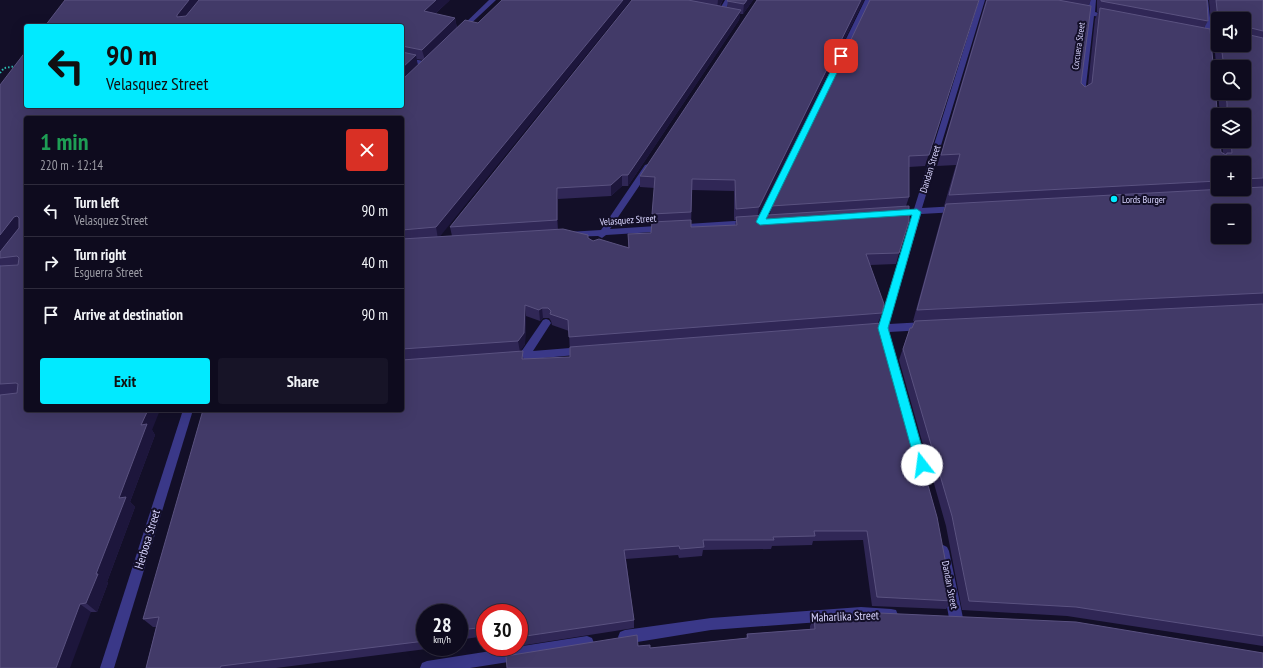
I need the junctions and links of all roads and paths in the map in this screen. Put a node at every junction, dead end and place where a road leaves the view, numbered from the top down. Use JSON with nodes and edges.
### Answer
{"nodes":[{"id":1,"x":493,"y":0,"type":"edge"},
{"id":2,"x":728,"y":0,"type":"edge"},
{"id":3,"x":868,"y":0,"type":"edge"},
{"id":4,"x":982,"y":0,"type":"edge"},
{"id":5,"x":1093,"y":0,"type":"edge"},
{"id":6,"x":1205,"y":0,"type":"edge"},
{"id":7,"x":1069,"y":10,"type":"edge"},
{"id":8,"x":712,"y":13,"type":"edge"},
{"id":9,"x":1092,"y":14,"type":"junction"},
{"id":10,"x":1115,"y":18,"type":"edge"},
{"id":11,"x":1193,"y":33,"type":"edge"},
{"id":12,"x":1208,"y":36,"type":"junction"},
{"id":13,"x":454,"y":37,"type":"edge"},
{"id":14,"x":1211,"y":37,"type":"edge"},
{"id":15,"x":1210,"y":52,"type":"edge"},
{"id":16,"x":404,"y":59,"type":"edge"},
{"id":17,"x":426,"y":64,"type":"edge"},
{"id":18,"x":23,"y":66,"type":"edge"},
{"id":19,"x":0,"y":73,"type":"edge"},
{"id":20,"x":1081,"y":94,"type":"edge"},
{"id":21,"x":652,"y":161,"type":"edge"},
{"id":22,"x":964,"y":209,"type":"edge"},
{"id":23,"x":917,"y":212,"type":"junction"},
{"id":24,"x":885,"y":214,"type":"edge"},
{"id":25,"x":604,"y":232,"type":"junction"},
{"id":26,"x":24,"y":235,"type":"edge"},
{"id":27,"x":558,"y":235,"type":"edge"},
{"id":28,"x":598,"y":243,"type":"edge"},
{"id":29,"x":0,"y":266,"type":"edge"},
{"id":30,"x":546,"y":323,"type":"dead end"},
{"id":31,"x":938,"y":325,"type":"edge"},
{"id":32,"x":883,"y":328,"type":"junction"},
{"id":33,"x":860,"y":330,"type":"edge"},
{"id":34,"x":887,"y":343,"type":"edge"},
{"id":35,"x":595,"y":350,"type":"edge"},
{"id":36,"x":525,"y":355,"type":"junction"},
{"id":37,"x":502,"y":357,"type":"edge"},
{"id":38,"x":187,"y":412,"type":"edge"},
{"id":39,"x":942,"y":542,"type":"edge"},
{"id":40,"x":901,"y":615,"type":"edge"},
{"id":41,"x":940,"y":617,"type":"edge"},
{"id":42,"x":956,"y":618,"type":"junction"},
{"id":43,"x":972,"y":618,"type":"edge"},
{"id":44,"x":449,"y":666,"type":"edge"},
{"id":45,"x":107,"y":668,"type":"edge"},
{"id":46,"x":427,"y":668,"type":"edge"}],
"edges":[{"from":1,"to":13,"type":"street"},
{"from":2,"to":8,"type":"street"},
{"from":3,"to":25,"type":"street","name":"Velasquez Street"},
{"from":4,"to":23,"type":"street","name":"Dandan Street"},
{"from":5,"to":9,"type":"street","name":"Corcuera Street"},
{"from":6,"to":12,"type":"street"},
{"from":7,"to":9,"type":"street"},
{"from":9,"to":10,"type":"street"},
{"from":9,"to":20,"type":"street","name":"Corcuera Street"},
{"from":11,"to":12,"type":"street"},
{"from":12,"to":14,"type":"street"},
{"from":12,"to":15,"type":"street"},
{"from":16,"to":17,"type":"street"},
{"from":18,"to":19,"type":"path"},
{"from":21,"to":25,"type":"street"},
{"from":22,"to":23,"type":"street"},
{"from":23,"to":24,"type":"street"},
{"from":23,"to":32,"type":"street","name":"Dandan Street"},
{"from":25,"to":27,"type":"street","name":"Velasquez Street"},
{"from":25,"to":28,"type":"street"},
{"from":26,"to":29,"type":"street"},
{"from":30,"to":36,"type":"street"},
{"from":31,"to":32,"type":"street"},
{"from":32,"to":33,"type":"street"},
{"from":32,"to":34,"type":"street"},
{"from":35,"to":36,"type":"street"},
{"from":36,"to":37,"type":"street"},
{"from":38,"to":45,"type":"street","name":"Herbosa Street"},
{"from":39,"to":42,"type":"street","name":"Dandan Street"},
{"from":40,"to":44,"type":"street","name":"Maharlika Street"},
{"from":41,"to":42,"type":"street"},
{"from":42,"to":43,"type":"street"},
{"from":44,"to":46,"type":"street","name":"Maharlika Street"}]}
